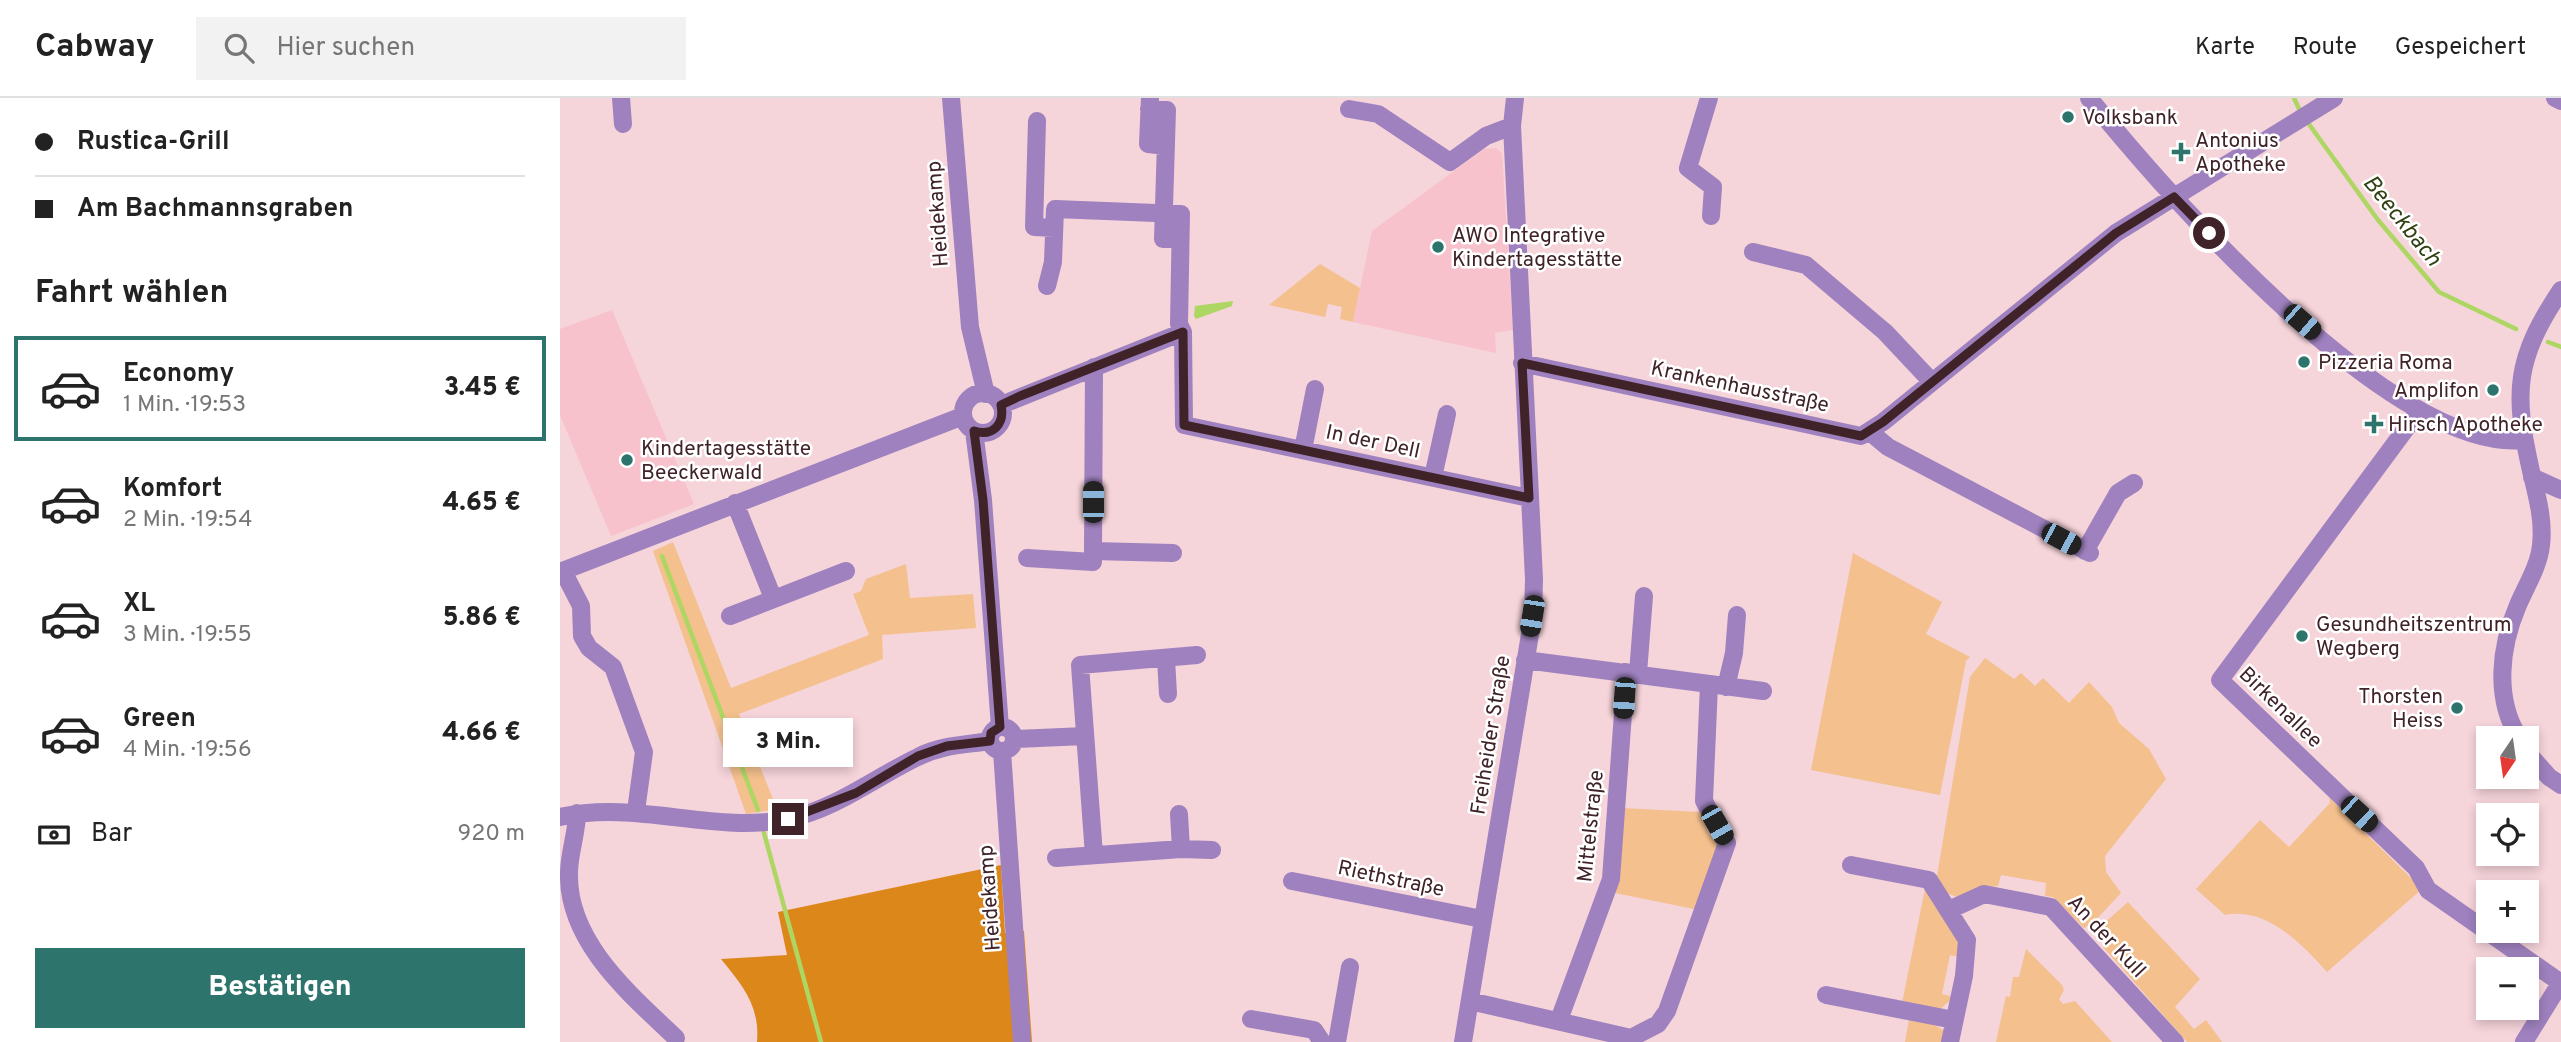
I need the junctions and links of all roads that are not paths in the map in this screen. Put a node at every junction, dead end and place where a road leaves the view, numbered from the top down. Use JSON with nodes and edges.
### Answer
{"nodes":[{"id":1,"x":621,"y":98,"type":"edge"},
{"id":2,"x":951,"y":98,"type":"edge"},
{"id":3,"x":1515,"y":98,"type":"edge"},
{"id":4,"x":1709,"y":98,"type":"edge"},
{"id":5,"x":2089,"y":98,"type":"edge"},
{"id":6,"x":2334,"y":98,"type":"edge"},
{"id":7,"x":2555,"y":98,"type":"edge"},
{"id":8,"x":2561,"y":101,"type":"edge"},
{"id":9,"x":1149,"y":104,"type":"edge"},
{"id":10,"x":1349,"y":109,"type":"dead end"},
{"id":11,"x":1037,"y":121,"type":"dead end"},
{"id":12,"x":623,"y":124,"type":"dead end"},
{"id":13,"x":1512,"y":126,"type":"junction"},
{"id":14,"x":2174,"y":197,"type":"junction"},
{"id":15,"x":1034,"y":207,"type":"junction"},
{"id":16,"x":1055,"y":209,"type":"junction"},
{"id":17,"x":1164,"y":213,"type":"junction"},
{"id":18,"x":1712,"y":216,"type":"dead end"},
{"id":19,"x":1054,"y":228,"type":"junction"},
{"id":20,"x":1753,"y":252,"type":"dead end"},
{"id":21,"x":1047,"y":286,"type":"dead end"},
{"id":22,"x":2561,"y":290,"type":"edge"},
{"id":23,"x":1183,"y":332,"type":"junction"},
{"id":24,"x":1522,"y":363,"type":"junction"},
{"id":25,"x":1094,"y":367,"type":"junction"},
{"id":26,"x":1932,"y":382,"type":"junction"},
{"id":27,"x":1315,"y":389,"type":"dead end"},
{"id":28,"x":979,"y":395,"type":"junction"},
{"id":29,"x":1001,"y":405,"type":"junction"},
{"id":30,"x":2419,"y":411,"type":"junction"},
{"id":31,"x":1447,"y":414,"type":"dead end"},
{"id":32,"x":963,"y":415,"type":"junction"},
{"id":33,"x":983,"y":431,"type":"junction"},
{"id":34,"x":1870,"y":432,"type":"junction"},
{"id":35,"x":2524,"y":440,"type":"junction"},
{"id":36,"x":1303,"y":450,"type":"junction"},
{"id":37,"x":1433,"y":477,"type":"junction"},
{"id":38,"x":2532,"y":477,"type":"junction"},
{"id":39,"x":2134,"y":482,"type":"dead end"},
{"id":40,"x":2561,"y":490,"type":"edge"},
{"id":41,"x":1529,"y":498,"type":"junction"},
{"id":42,"x":735,"y":503,"type":"junction"},
{"id":43,"x":1093,"y":551,"type":"junction"},
{"id":44,"x":1173,"y":553,"type":"dead end"},
{"id":45,"x":1027,"y":558,"type":"dead end"},
{"id":46,"x":846,"y":570,"type":"dead end"},
{"id":47,"x":561,"y":572,"type":"edge"},
{"id":48,"x":1644,"y":596,"type":"dead end"},
{"id":49,"x":774,"y":598,"type":"junction"},
{"id":50,"x":1737,"y":615,"type":"dead end"},
{"id":51,"x":730,"y":616,"type":"dead end"},
{"id":52,"x":1197,"y":655,"type":"dead end"},
{"id":53,"x":1166,"y":659,"type":"junction"},
{"id":54,"x":1525,"y":660,"type":"junction"},
{"id":55,"x":1632,"y":673,"type":"junction"},
{"id":56,"x":1718,"y":686,"type":"junction"},
{"id":57,"x":1763,"y":691,"type":"dead end"},
{"id":58,"x":1168,"y":694,"type":"dead end"},
{"id":59,"x":2515,"y":726,"type":"edge"},
{"id":60,"x":1085,"y":736,"type":"junction"},
{"id":61,"x":1002,"y":740,"type":"junction"},
{"id":62,"x":2539,"y":766,"type":"edge"},
{"id":63,"x":2561,"y":785,"type":"edge"},
{"id":64,"x":636,"y":811,"type":"junction"},
{"id":65,"x":1179,"y":814,"type":"dead end"},
{"id":66,"x":568,"y":815,"type":"edge"},
{"id":67,"x":1181,"y":849,"type":"junction"},
{"id":68,"x":1212,"y":850,"type":"dead end"},
{"id":69,"x":1094,"y":855,"type":"junction"},
{"id":70,"x":1056,"y":858,"type":"dead end"},
{"id":71,"x":1851,"y":865,"type":"dead end"},
{"id":72,"x":1292,"y":881,"type":"dead end"},
{"id":73,"x":1949,"y":910,"type":"junction"},
{"id":74,"x":1482,"y":919,"type":"junction"},
{"id":75,"x":1350,"y":967,"type":"dead end"},
{"id":76,"x":2561,"y":982,"type":"edge"},
{"id":77,"x":1826,"y":996,"type":"dead end"},
{"id":78,"x":1470,"y":1001,"type":"junction"},
{"id":79,"x":1251,"y":1019,"type":"dead end"},
{"id":80,"x":1559,"y":1020,"type":"junction"},
{"id":81,"x":1954,"y":1020,"type":"junction"},
{"id":82,"x":676,"y":1038,"type":"dead end"},
{"id":83,"x":1630,"y":1040,"type":"edge"},
{"id":84,"x":1022,"y":1042,"type":"edge"},
{"id":85,"x":1322,"y":1042,"type":"edge"},
{"id":86,"x":1337,"y":1042,"type":"edge"},
{"id":87,"x":1463,"y":1042,"type":"edge"},
{"id":88,"x":1950,"y":1042,"type":"edge"},
{"id":89,"x":2175,"y":1042,"type":"edge"},
{"id":90,"x":2525,"y":1042,"type":"edge"}],
"edges":[{"from":1,"to":12,"type":"street"},
{"from":2,"to":28,"type":"street","name":"Heidekamp"},
{"from":3,"to":13,"type":"street","name":"Freiheider Straße"},
{"from":4,"to":18,"type":"street"},
{"from":5,"to":14,"type":"street"},
{"from":6,"to":14,"type":"street"},
{"from":7,"to":8,"type":"street"},
{"from":9,"to":17,"type":"street"},
{"from":10,"to":13,"type":"street"},
{"from":11,"to":15,"type":"street"},
{"from":13,"to":24,"type":"street","name":"Freiheider Straße"},
{"from":14,"to":26,"type":"street"},
{"from":14,"to":30,"type":"street"},
{"from":15,"to":16,"type":"street"},
{"from":15,"to":19,"type":"street"},
{"from":16,"to":17,"type":"street"},
{"from":16,"to":19,"type":"street"},
{"from":17,"to":23,"type":"street"},
{"from":19,"to":21,"type":"street"},
{"from":20,"to":26,"type":"street"},
{"from":22,"to":35,"type":"street"},
{"from":23,"to":25,"type":"street"},
{"from":23,"to":36,"type":"street","name":"In der Dell"},
{"from":24,"to":34,"type":"street","name":"Krankenhausstraße"},
{"from":24,"to":41,"type":"street","name":"Freiheider Straße"},
{"from":25,"to":29,"type":"street"},
{"from":25,"to":43,"type":"street"},
{"from":26,"to":34,"type":"street"},
{"from":27,"to":36,"type":"street","name":"In der Dell"},
{"from":28,"to":29,"type":"street"},
{"from":28,"to":32,"type":"street"},
{"from":29,"to":33,"type":"street","name":"Heidekamp"},
{"from":30,"to":35,"type":"street"},
{"from":30,"to":76,"type":"street","name":"Birkenallee"},
{"from":31,"to":37,"type":"street","name":"In der Dell"},
{"from":32,"to":33,"type":"street"},
{"from":32,"to":42,"type":"street"},
{"from":33,"to":61,"type":"street","name":"Heidekamp"},
{"from":34,"to":39,"type":"street"},
{"from":35,"to":38,"type":"street"},
{"from":36,"to":37,"type":"street","name":"In der Dell"},
{"from":37,"to":41,"type":"street","name":"In der Dell"},
{"from":38,"to":40,"type":"street"},
{"from":38,"to":59,"type":"street"},
{"from":41,"to":54,"type":"street","name":"Freiheider Straße"},
{"from":42,"to":47,"type":"street"},
{"from":42,"to":49,"type":"street"},
{"from":43,"to":44,"type":"street"},
{"from":43,"to":45,"type":"street"},
{"from":46,"to":49,"type":"street"},
{"from":47,"to":64,"type":"street"},
{"from":48,"to":55,"type":"street","name":"Mittelstraße"},
{"from":49,"to":51,"type":"street"},
{"from":50,"to":56,"type":"street"},
{"from":52,"to":53,"type":"street"},
{"from":53,"to":58,"type":"street"},
{"from":53,"to":60,"type":"street"},
{"from":54,"to":55,"type":"street"},
{"from":54,"to":74,"type":"street","name":"Freiheider Straße"},
{"from":55,"to":56,"type":"street"},
{"from":55,"to":80,"type":"street","name":"Mittelstraße"},
{"from":56,"to":57,"type":"street"},
{"from":56,"to":83,"type":"street"},
{"from":60,"to":61,"type":"street"},
{"from":60,"to":69,"type":"street"},
{"from":61,"to":64,"type":"street"},
{"from":61,"to":84,"type":"street","name":"Heidekamp"},
{"from":62,"to":63,"type":"street"},
{"from":64,"to":66,"type":"street"},
{"from":65,"to":67,"type":"street"},
{"from":66,"to":82,"type":"street"},
{"from":67,"to":68,"type":"street"},
{"from":67,"to":69,"type":"street"},
{"from":69,"to":70,"type":"street"},
{"from":71,"to":73,"type":"street"},
{"from":72,"to":74,"type":"street","name":"Riethstraße"},
{"from":73,"to":81,"type":"street"},
{"from":73,"to":89,"type":"street","name":"An der Kull"},
{"from":74,"to":78,"type":"street","name":"Freiheider Straße"},
{"from":75,"to":86,"type":"street"},
{"from":76,"to":90,"type":"street"},
{"from":77,"to":81,"type":"street"},
{"from":78,"to":80,"type":"street"},
{"from":78,"to":87,"type":"street","name":"Freiheider Straße"},
{"from":79,"to":85,"type":"street"},
{"from":80,"to":83,"type":"street"},
{"from":81,"to":88,"type":"street"}]}
